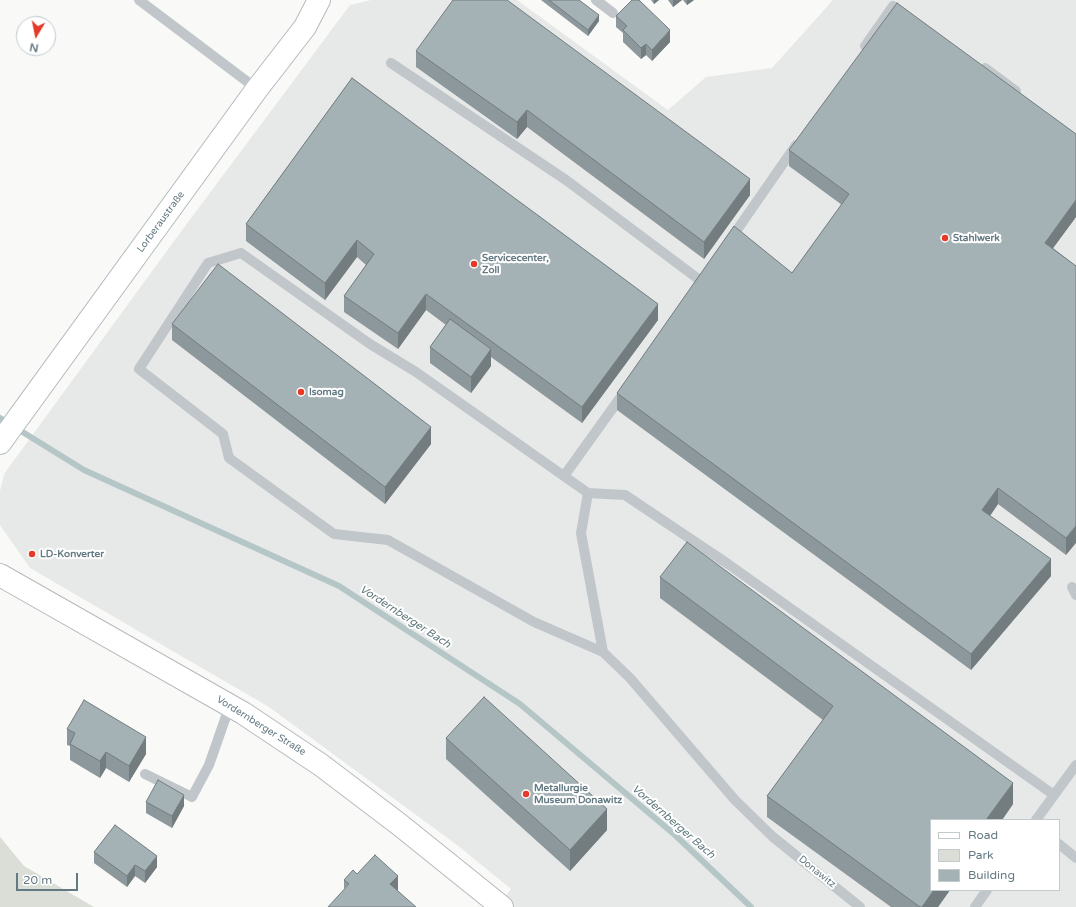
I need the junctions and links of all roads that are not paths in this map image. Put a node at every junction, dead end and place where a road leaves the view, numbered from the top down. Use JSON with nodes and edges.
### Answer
{"nodes":[{"id":1,"x":139,"y":0,"type":"edge"},
{"id":2,"x":319,"y":0,"type":"edge"},
{"id":3,"x":596,"y":0,"type":"edge"},
{"id":4,"x":613,"y":12,"type":"dead end"},
{"id":5,"x":912,"y":19,"type":"edge"},
{"id":6,"x":861,"y":52,"type":"edge"},
{"id":7,"x":975,"y":62,"type":"edge"},
{"id":8,"x":391,"y":63,"type":"dead end"},
{"id":9,"x":258,"y":89,"type":"junction"},
{"id":10,"x":1026,"y":98,"type":"edge"},
{"id":11,"x":802,"y":137,"type":"edge"},
{"id":12,"x":724,"y":249,"type":"edge"},
{"id":13,"x":701,"y":281,"type":"edge"},
{"id":14,"x":632,"y":381,"type":"edge"},
{"id":15,"x":0,"y":443,"type":"edge"},
{"id":16,"x":564,"y":476,"type":"junction"},
{"id":17,"x":588,"y":493,"type":"junction"},
{"id":18,"x":0,"y":575,"type":"edge"},
{"id":19,"x":603,"y":652,"type":"junction"},
{"id":20,"x":230,"y":705,"type":"junction"},
{"id":21,"x":1076,"y":765,"type":"edge"},
{"id":22,"x":145,"y":774,"type":"dead end"},
{"id":23,"x":1054,"y":795,"type":"junction"},
{"id":24,"x":1037,"y":819,"type":"edge"},
{"id":25,"x":1060,"y":845,"type":"edge"},
{"id":26,"x":1076,"y":858,"type":"edge"},
{"id":27,"x":986,"y":891,"type":"edge"},
{"id":28,"x":502,"y":907,"type":"edge"},
{"id":29,"x":860,"y":907,"type":"edge"},
{"id":30,"x":975,"y":907,"type":"edge"}],
"edges":[{"from":1,"to":9,"type":"lane"},
{"from":2,"to":9,"type":"main road","name":"Lorberaustraße"},
{"from":3,"to":4,"type":"lane"},
{"from":5,"to":6,"type":"lane"},
{"from":7,"to":10,"type":"lane"},
{"from":8,"to":13,"type":"lane"},
{"from":9,"to":15,"type":"main road","name":"Lorberaustraße"},
{"from":11,"to":12,"type":"lane"},
{"from":14,"to":16,"type":"lane"},
{"from":16,"to":17,"type":"lane"},
{"from":16,"to":19,"type":"lane"},
{"from":17,"to":19,"type":"lane"},
{"from":17,"to":23,"type":"lane"},
{"from":18,"to":20,"type":"main road","name":"Vordernberger Straße"},
{"from":19,"to":29,"type":"lane","name":"Donawitz"},
{"from":20,"to":22,"type":"lane"},
{"from":20,"to":28,"type":"main road","name":"Vordernberger Straße"},
{"from":21,"to":23,"type":"lane"},
{"from":23,"to":24,"type":"lane"},
{"from":25,"to":26,"type":"lane"},
{"from":27,"to":30,"type":"lane"}]}
